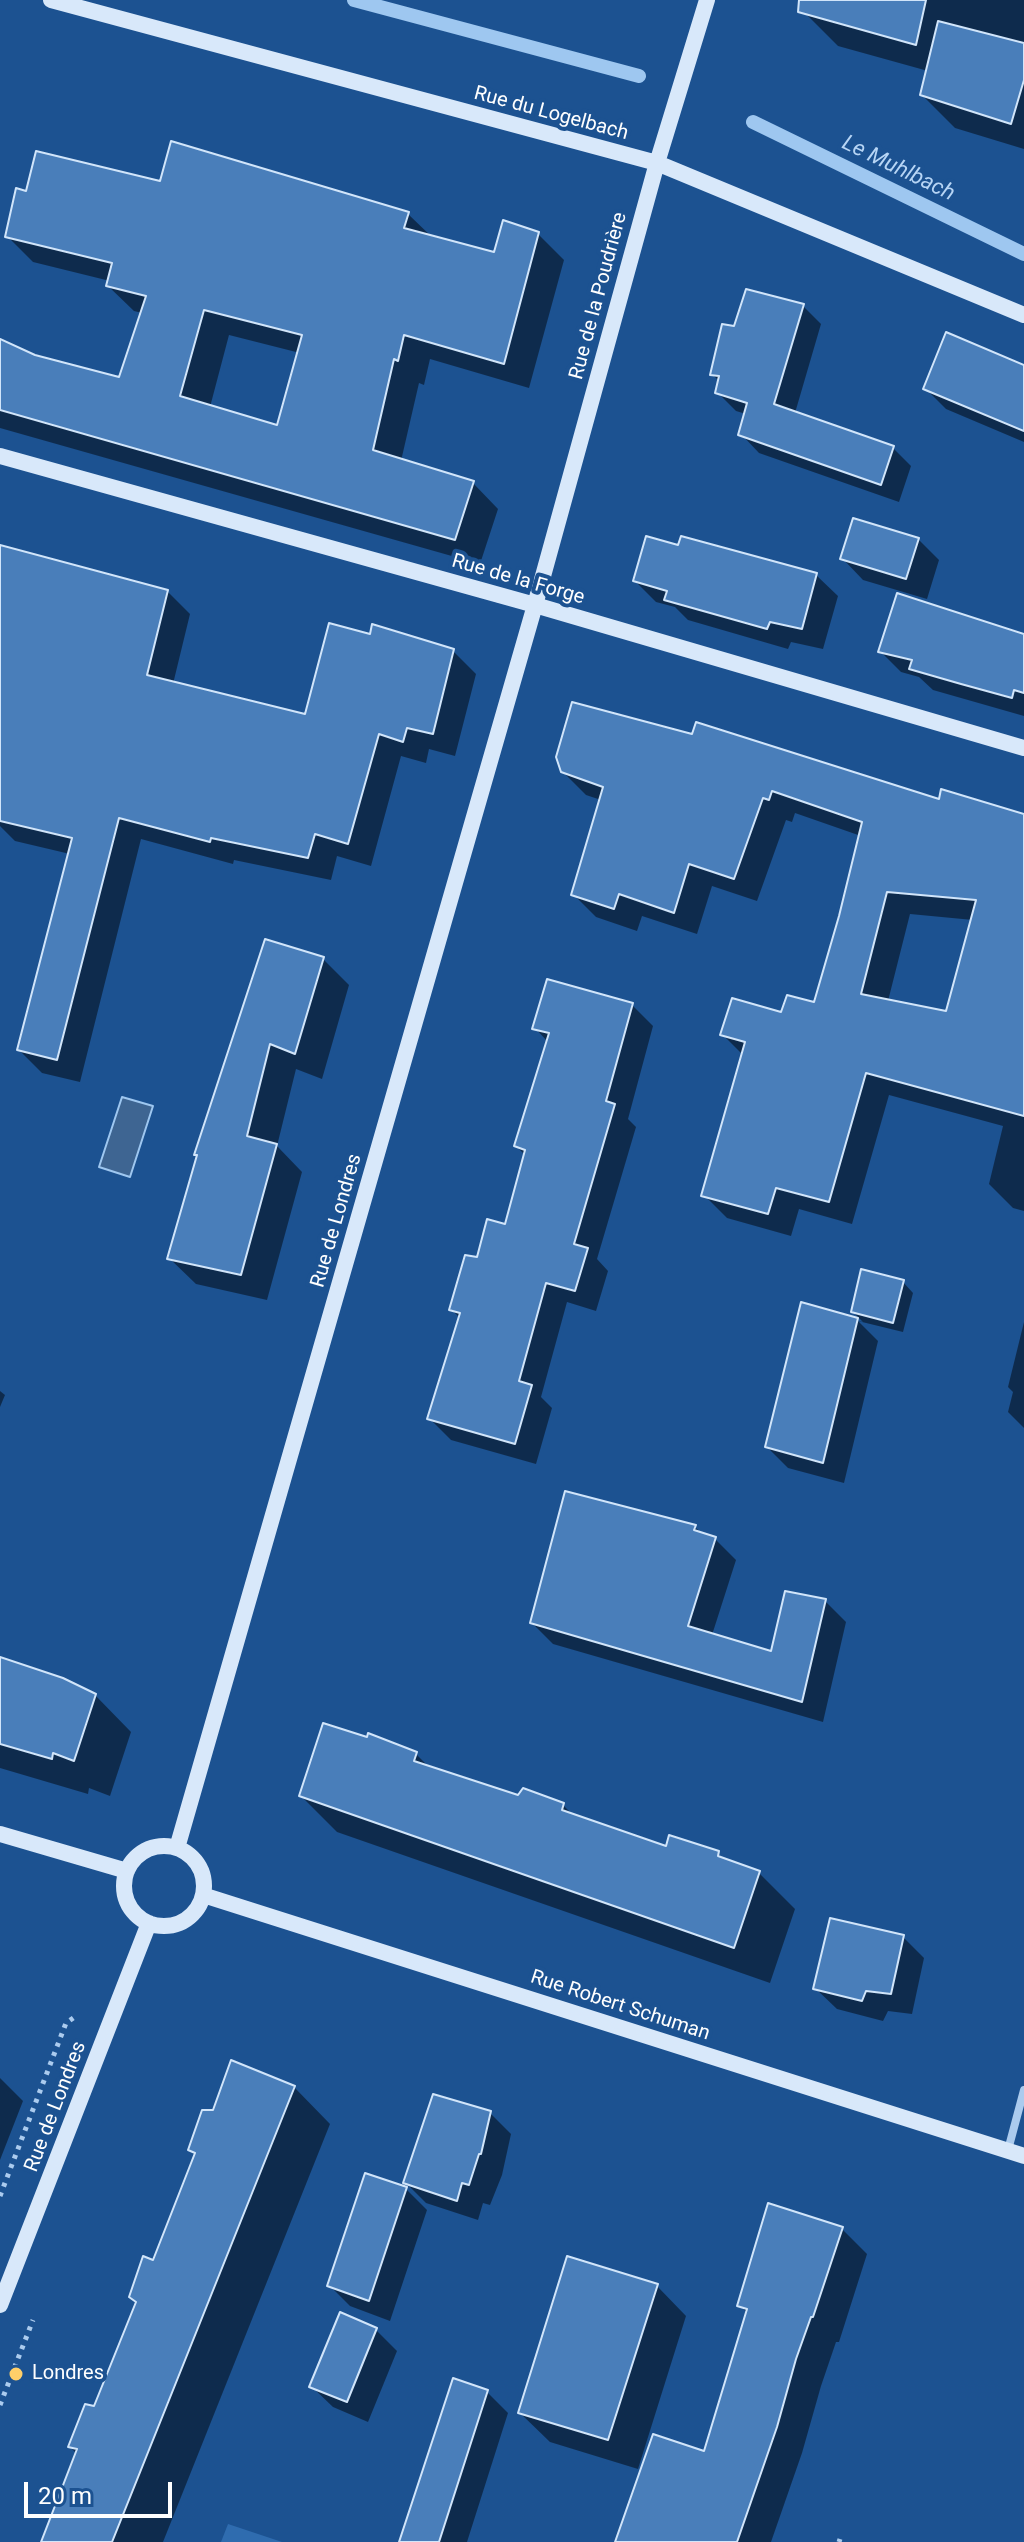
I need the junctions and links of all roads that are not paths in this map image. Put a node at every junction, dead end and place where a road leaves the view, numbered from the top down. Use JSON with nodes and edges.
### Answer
{"nodes":[{"id":1,"x":51,"y":0,"type":"edge"},
{"id":2,"x":707,"y":0,"type":"edge"},
{"id":3,"x":657,"y":163,"type":"junction"},
{"id":4,"x":1024,"y":315,"type":"edge"},
{"id":5,"x":0,"y":456,"type":"edge"},
{"id":6,"x":535,"y":605,"type":"junction"},
{"id":7,"x":1024,"y":748,"type":"edge"},
{"id":8,"x":0,"y":1834,"type":"edge"},
{"id":9,"x":177,"y":1848,"type":"junction"},
{"id":10,"x":127,"y":1871,"type":"junction"},
{"id":11,"x":203,"y":1895,"type":"junction"},
{"id":12,"x":149,"y":1923,"type":"junction"},
{"id":13,"x":1024,"y":2090,"type":"edge"},
{"id":14,"x":1016,"y":2153,"type":"edge"},
{"id":15,"x":0,"y":2305,"type":"edge"}],
"edges":[{"from":1,"to":3,"type":"street","name":"Rue du Logelbach"},
{"from":2,"to":3,"type":"street","name":"Rue de la Poudrière"},
{"from":3,"to":4,"type":"street","name":"Rue du Logelbach"},
{"from":3,"to":6,"type":"street","name":"Rue de la Poudrière"},
{"from":5,"to":6,"type":"street","name":"Rue de la Forge"},
{"from":6,"to":7,"type":"street","name":"Rue de la Forge"},
{"from":6,"to":9,"type":"street","name":"Rue de Londres"},
{"from":8,"to":10,"type":"street"},
{"from":9,"to":10,"type":"street"},
{"from":9,"to":11,"type":"street"},
{"from":10,"to":12,"type":"street"},
{"from":11,"to":12,"type":"street"},
{"from":11,"to":14,"type":"street","name":"Rue Robert Schuman"},
{"from":12,"to":15,"type":"street","name":"Rue de Londres"},
{"from":13,"to":14,"type":"street"}]}
